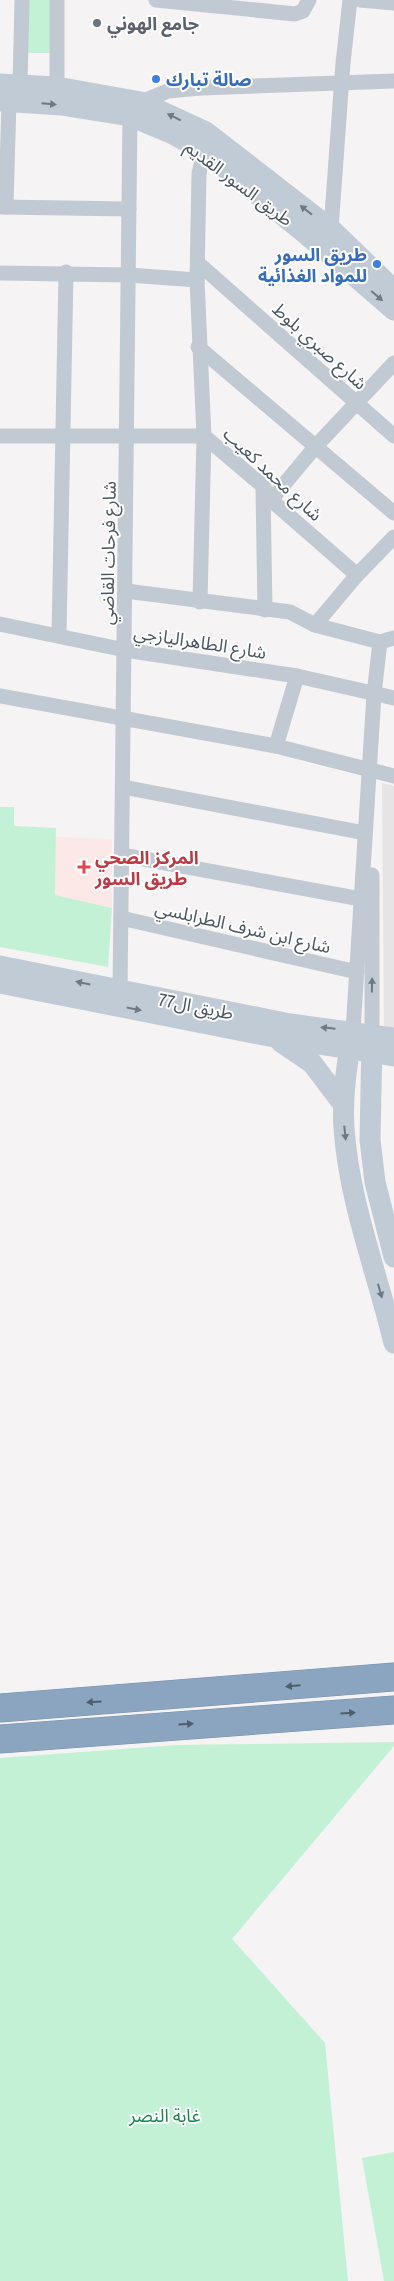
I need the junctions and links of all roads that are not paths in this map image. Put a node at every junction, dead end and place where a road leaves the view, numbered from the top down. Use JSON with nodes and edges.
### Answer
{"nodes":[{"id":1,"x":22,"y":0,"type":"edge"},
{"id":2,"x":57,"y":0,"type":"edge"},
{"id":3,"x":156,"y":0,"type":"edge"},
{"id":4,"x":309,"y":0,"type":"edge"},
{"id":5,"x":350,"y":0,"type":"edge"},
{"id":6,"x":360,"y":0,"type":"edge"},
{"id":7,"x":394,"y":4,"type":"edge"},
{"id":8,"x":394,"y":81,"type":"edge"},
{"id":9,"x":343,"y":82,"type":"junction"},
{"id":10,"x":57,"y":87,"type":"junction"},
{"id":11,"x":7,"y":92,"type":"edge"},
{"id":12,"x":136,"y":109,"type":"junction"},
{"id":13,"x":204,"y":151,"type":"junction"},
{"id":14,"x":3,"y":207,"type":"edge"},
{"id":15,"x":129,"y":209,"type":"junction"},
{"id":16,"x":331,"y":230,"type":"junction"},
{"id":17,"x":198,"y":263,"type":"junction"},
{"id":18,"x":0,"y":272,"type":"edge"},
{"id":19,"x":66,"y":272,"type":"junction"},
{"id":20,"x":129,"y":275,"type":"junction"},
{"id":21,"x":197,"y":280,"type":"junction"},
{"id":22,"x":394,"y":290,"type":"edge"},
{"id":23,"x":394,"y":310,"type":"edge"},
{"id":24,"x":198,"y":347,"type":"junction"},
{"id":25,"x":394,"y":363,"type":"edge"},
{"id":26,"x":357,"y":403,"type":"junction"},
{"id":27,"x":64,"y":434,"type":"junction"},
{"id":28,"x":128,"y":435,"type":"junction"},
{"id":29,"x":0,"y":436,"type":"edge"},
{"id":30,"x":204,"y":436,"type":"junction"},
{"id":31,"x":394,"y":436,"type":"edge"},
{"id":32,"x":316,"y":446,"type":"junction"},
{"id":33,"x":263,"y":486,"type":"junction"},
{"id":34,"x":271,"y":500,"type":"junction"},
{"id":35,"x":394,"y":513,"type":"edge"},
{"id":36,"x":394,"y":537,"type":"edge"},
{"id":37,"x":357,"y":575,"type":"junction"},
{"id":38,"x":126,"y":591,"type":"junction"},
{"id":39,"x":200,"y":602,"type":"junction"},
{"id":40,"x":266,"y":610,"type":"junction"},
{"id":41,"x":0,"y":624,"type":"edge"},
{"id":42,"x":315,"y":625,"type":"junction"},
{"id":43,"x":59,"y":636,"type":"junction"},
{"id":44,"x":387,"y":640,"type":"edge"},
{"id":45,"x":125,"y":650,"type":"junction"},
{"id":46,"x":297,"y":676,"type":"junction"},
{"id":47,"x":374,"y":694,"type":"junction"},
{"id":48,"x":0,"y":696,"type":"edge"},
{"id":49,"x":394,"y":698,"type":"edge"},
{"id":50,"x":124,"y":719,"type":"junction"},
{"id":51,"x":276,"y":746,"type":"junction"},
{"id":52,"x":371,"y":771,"type":"junction"},
{"id":53,"x":394,"y":776,"type":"edge"},
{"id":54,"x":123,"y":787,"type":"junction"},
{"id":55,"x":365,"y":833,"type":"junction"},
{"id":56,"x":122,"y":855,"type":"junction"},
{"id":57,"x":361,"y":899,"type":"junction"},
{"id":58,"x":121,"y":918,"type":"junction"},
{"id":59,"x":0,"y":966,"type":"edge"},
{"id":60,"x":357,"y":972,"type":"junction"},
{"id":61,"x":0,"y":983,"type":"edge"},
{"id":62,"x":120,"y":991,"type":"junction"},
{"id":63,"x":274,"y":1037,"type":"junction"},
{"id":64,"x":394,"y":1038,"type":"edge"},
{"id":65,"x":362,"y":1042,"type":"junction"},
{"id":66,"x":394,"y":1056,"type":"edge"},
{"id":67,"x":343,"y":1104,"type":"junction"},
{"id":68,"x":387,"y":1202,"type":"edge"},
{"id":69,"x":394,"y":1257,"type":"edge"},
{"id":70,"x":394,"y":1343,"type":"edge"},
{"id":71,"x":394,"y":1677,"type":"edge"},
{"id":72,"x":0,"y":1708,"type":"edge"},
{"id":73,"x":394,"y":1710,"type":"edge"},
{"id":74,"x":0,"y":1739,"type":"edge"}],
"edges":[{"from":1,"to":11,"type":"street"},
{"from":2,"to":10,"type":"street"},
{"from":3,"to":4,"type":"street"},
{"from":5,"to":9,"type":"street"},
{"from":6,"to":7,"type":"street"},
{"from":8,"to":9,"type":"street"},
{"from":9,"to":12,"type":"street"},
{"from":9,"to":16,"type":"street"},
{"from":10,"to":11,"type":"main road","name":"طريق السور القديم"},
{"from":10,"to":12,"type":"main road","name":"طريق السور القديم"},
{"from":11,"to":12,"type":"main road","name":"طريق السور القديم","one_way":true},
{"from":11,"to":14,"type":"street"},
{"from":12,"to":13,"type":"main road","name":"طريق السور القديم"},
{"from":12,"to":15,"type":"street","name":"شارع فرحات القاضي"},
{"from":16,"to":12,"type":"main road","name":"طريق السور القديم","one_way":true},
{"from":13,"to":17,"type":"street"},
{"from":13,"to":23,"type":"main road","name":"طريق السور القديم","one_way":true},
{"from":14,"to":15,"type":"street"},
{"from":15,"to":20,"type":"street","name":"شارع فرحات القاضي"},
{"from":16,"to":22,"type":"main road","name":"طريق السور القديم"},
{"from":17,"to":21,"type":"street"},
{"from":17,"to":26,"type":"street","name":"شارع صبري بلوط"},
{"from":18,"to":19,"type":"street"},
{"from":19,"to":20,"type":"street"},
{"from":19,"to":27,"type":"street"},
{"from":20,"to":21,"type":"street"},
{"from":20,"to":28,"type":"street","name":"شارع فرحات القاضي"},
{"from":21,"to":24,"type":"street"},
{"from":24,"to":30,"type":"street"},
{"from":24,"to":32,"type":"street"},
{"from":25,"to":26,"type":"street"},
{"from":26,"to":31,"type":"street","name":"شارع صبري بلوط"},
{"from":26,"to":32,"type":"street"},
{"from":27,"to":28,"type":"street","name":"شارع محمد كعيب"},
{"from":27,"to":29,"type":"street","name":"شارع محمد كعيب"},
{"from":27,"to":43,"type":"street"},
{"from":28,"to":30,"type":"street","name":"شارع محمد كعيب"},
{"from":28,"to":38,"type":"street","name":"شارع فرحات القاضي"},
{"from":30,"to":33,"type":"street","name":"شارع محمد كعيب"},
{"from":30,"to":39,"type":"street"},
{"from":32,"to":34,"type":"street"},
{"from":32,"to":35,"type":"street"},
{"from":33,"to":34,"type":"street","name":"شارع محمد كعيب"},
{"from":33,"to":40,"type":"street"},
{"from":34,"to":37,"type":"street","name":"شارع محمد كعيب"},
{"from":36,"to":37,"type":"street"},
{"from":37,"to":42,"type":"street"},
{"from":38,"to":39,"type":"street"},
{"from":38,"to":45,"type":"street","name":"شارع فرحات القاضي"},
{"from":39,"to":40,"type":"street"},
{"from":40,"to":42,"type":"street"},
{"from":41,"to":43,"type":"street","name":"شارع الطاهراليازجي"},
{"from":42,"to":44,"type":"street"},
{"from":43,"to":45,"type":"street","name":"شارع الطاهراليازجي"},
{"from":44,"to":47,"type":"street"},
{"from":45,"to":46,"type":"street","name":"شارع الطاهراليازجي"},
{"from":45,"to":50,"type":"street","name":"شارع فرحات القاضي"},
{"from":46,"to":47,"type":"street","name":"شارع الطاهراليازجي"},
{"from":46,"to":51,"type":"street"},
{"from":47,"to":49,"type":"street","name":"شارع الطاهراليازجي"},
{"from":47,"to":52,"type":"street"},
{"from":48,"to":50,"type":"street"},
{"from":50,"to":51,"type":"street"},
{"from":50,"to":54,"type":"street","name":"شارع فرحات القاضي"},
{"from":51,"to":52,"type":"street"},
{"from":52,"to":53,"type":"street"},
{"from":52,"to":55,"type":"street"},
{"from":65,"to":52,"type":"street","one_way":true},
{"from":54,"to":55,"type":"street"},
{"from":54,"to":56,"type":"street","name":"شارع فرحات القاضي"},
{"from":55,"to":57,"type":"street"},
{"from":56,"to":57,"type":"street"},
{"from":56,"to":58,"type":"street","name":"شارع فرحات القاضي"},
{"from":57,"to":60,"type":"street"},
{"from":58,"to":60,"type":"street","name":"شارع ابن شرف الطرابلسي"},
{"from":58,"to":62,"type":"street","name":"شارع فرحات القاضي"},
{"from":62,"to":59,"type":"main road","name":"طريق ال77","one_way":true},
{"from":60,"to":65,"type":"street"},
{"from":61,"to":63,"type":"main road","one_way":true},
{"from":65,"to":62,"type":"main road","name":"طريق ال77","one_way":true},
{"from":63,"to":65,"type":"main road"},
{"from":63,"to":67,"type":"main road"},
{"from":64,"to":65,"type":"main road","name":"طريق ال77"},
{"from":65,"to":66,"type":"main road"},
{"from":65,"to":67,"type":"main road"},
{"from":65,"to":68,"type":"main road"},
{"from":67,"to":70,"type":"main road","one_way":true},
{"from":68,"to":69,"type":"main road"},
{"from":71,"to":72,"type":"highway","one_way":true},
{"from":74,"to":73,"type":"highway","one_way":true}]}
